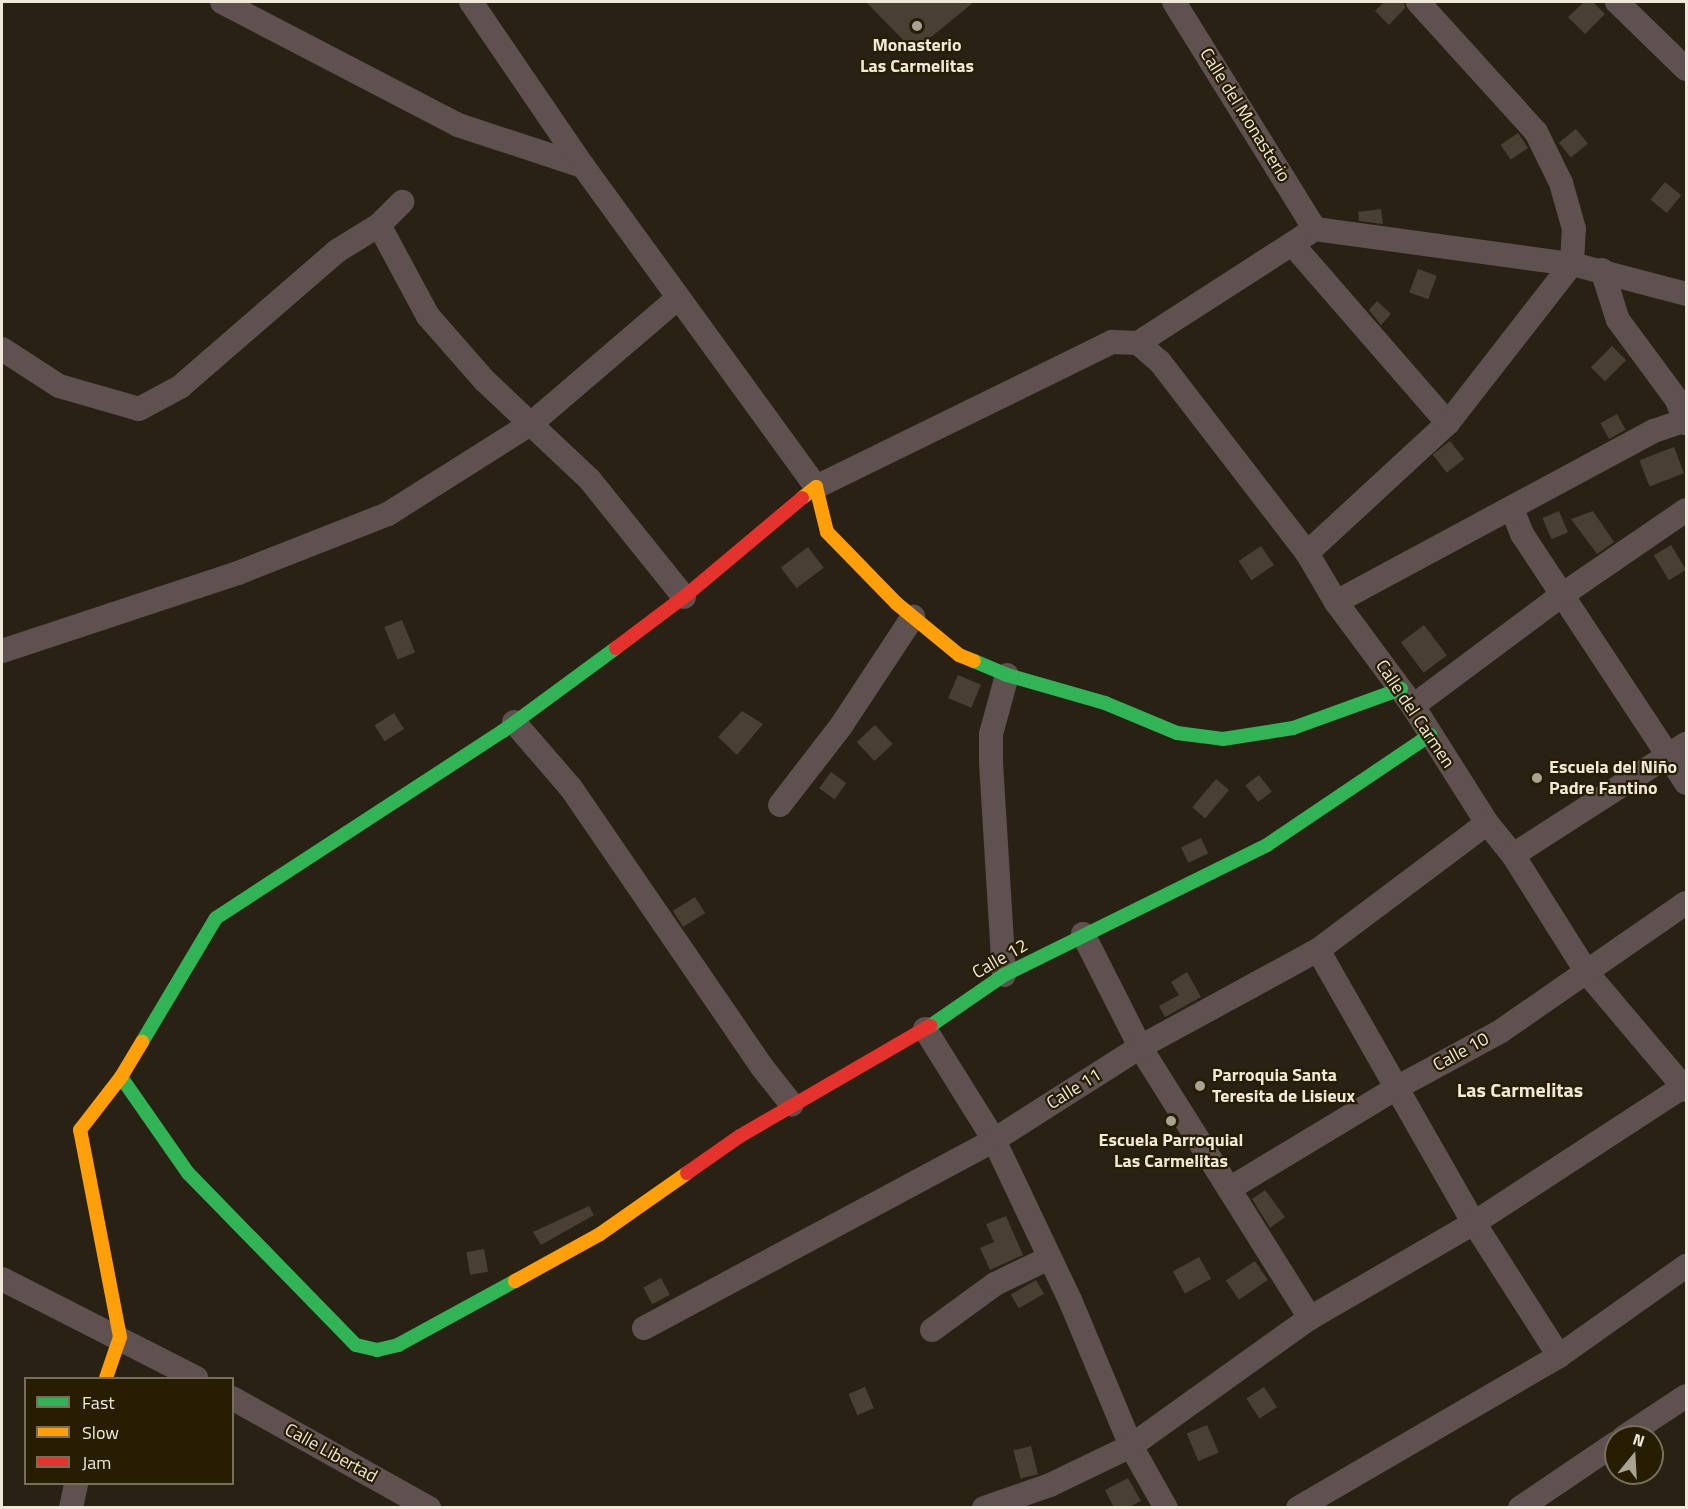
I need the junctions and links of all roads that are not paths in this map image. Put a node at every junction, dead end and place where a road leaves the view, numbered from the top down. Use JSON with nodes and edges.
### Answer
{"nodes":[{"id":1,"x":222,"y":2,"type":"edge"},
{"id":2,"x":471,"y":2,"type":"edge"},
{"id":3,"x":1174,"y":2,"type":"edge"},
{"id":4,"x":1418,"y":2,"type":"edge"},
{"id":5,"x":1617,"y":2,"type":"edge"},
{"id":6,"x":1686,"y":69,"type":"edge"},
{"id":7,"x":583,"y":166,"type":"junction"},
{"id":8,"x":402,"y":202,"type":"dead end"},
{"id":9,"x":379,"y":225,"type":"junction"},
{"id":10,"x":1315,"y":229,"type":"junction"},
{"id":11,"x":1293,"y":245,"type":"junction"},
{"id":12,"x":1572,"y":264,"type":"junction"},
{"id":13,"x":1602,"y":270,"type":"junction"},
{"id":14,"x":1686,"y":294,"type":"edge"},
{"id":15,"x":678,"y":298,"type":"junction"},
{"id":16,"x":1138,"y":343,"type":"junction"},
{"id":17,"x":2,"y":349,"type":"edge"},
{"id":18,"x":1686,"y":421,"type":"edge"},
{"id":19,"x":532,"y":423,"type":"junction"},
{"id":20,"x":1448,"y":423,"type":"junction"},
{"id":21,"x":816,"y":487,"type":"junction"},
{"id":22,"x":1512,"y":509,"type":"junction"},
{"id":23,"x":1686,"y":510,"type":"edge"},
{"id":24,"x":1307,"y":553,"type":"junction"},
{"id":25,"x":1562,"y":595,"type":"junction"},
{"id":26,"x":684,"y":597,"type":"junction"},
{"id":27,"x":1336,"y":602,"type":"junction"},
{"id":28,"x":913,"y":617,"type":"junction"},
{"id":29,"x":2,"y":651,"type":"edge"},
{"id":30,"x":1007,"y":675,"type":"junction"},
{"id":31,"x":1407,"y":698,"type":"junction"},
{"id":32,"x":514,"y":723,"type":"junction"},
{"id":33,"x":1430,"y":735,"type":"junction"},
{"id":34,"x":1678,"y":750,"type":"edge"},
{"id":35,"x":1686,"y":783,"type":"edge"},
{"id":36,"x":780,"y":805,"type":"dead end"},
{"id":37,"x":1487,"y":823,"type":"junction"},
{"id":38,"x":1513,"y":855,"type":"junction"},
{"id":39,"x":1686,"y":903,"type":"edge"},
{"id":40,"x":1083,"y":934,"type":"junction"},
{"id":41,"x":1318,"y":950,"type":"junction"},
{"id":42,"x":1588,"y":974,"type":"junction"},
{"id":43,"x":1004,"y":975,"type":"junction"},
{"id":44,"x":926,"y":1029,"type":"junction"},
{"id":45,"x":1140,"y":1047,"type":"junction"},
{"id":46,"x":121,"y":1077,"type":"junction"},
{"id":47,"x":1398,"y":1087,"type":"junction"},
{"id":48,"x":1685,"y":1088,"type":"edge"},
{"id":49,"x":792,"y":1105,"type":"junction"},
{"id":50,"x":994,"y":1140,"type":"junction"},
{"id":51,"x":1229,"y":1190,"type":"junction"},
{"id":52,"x":1474,"y":1223,"type":"junction"},
{"id":53,"x":1049,"y":1258,"type":"junction"},
{"id":54,"x":1686,"y":1266,"type":"edge"},
{"id":55,"x":2,"y":1279,"type":"edge"},
{"id":56,"x":1310,"y":1318,"type":"junction"},
{"id":57,"x":644,"y":1328,"type":"dead end"},
{"id":58,"x":932,"y":1330,"type":"dead end"},
{"id":59,"x":120,"y":1337,"type":"junction"},
{"id":60,"x":1559,"y":1356,"type":"junction"},
{"id":61,"x":106,"y":1377,"type":"edge"},
{"id":62,"x":194,"y":1377,"type":"edge"},
{"id":63,"x":1686,"y":1396,"type":"edge"},
{"id":64,"x":234,"y":1399,"type":"edge"},
{"id":65,"x":1642,"y":1425,"type":"edge"},
{"id":66,"x":1131,"y":1446,"type":"junction"},
{"id":67,"x":1604,"y":1451,"type":"edge"},
{"id":68,"x":76,"y":1485,"type":"edge"},
{"id":69,"x":70,"y":1508,"type":"edge"},
{"id":70,"x":429,"y":1508,"type":"edge"},
{"id":71,"x":984,"y":1508,"type":"edge"},
{"id":72,"x":1166,"y":1508,"type":"edge"},
{"id":73,"x":1298,"y":1508,"type":"edge"},
{"id":74,"x":1521,"y":1508,"type":"edge"}],
"edges":[{"from":1,"to":7,"type":"street"},
{"from":2,"to":7,"type":"street"},
{"from":3,"to":10,"type":"street","name":"Calle del Monasterio"},
{"from":4,"to":12,"type":"street"},
{"from":5,"to":6,"type":"street"},
{"from":7,"to":15,"type":"street"},
{"from":8,"to":9,"type":"street"},
{"from":9,"to":17,"type":"street"},
{"from":9,"to":19,"type":"street"},
{"from":10,"to":11,"type":"street"},
{"from":10,"to":12,"type":"street"},
{"from":11,"to":16,"type":"street"},
{"from":11,"to":20,"type":"street"},
{"from":12,"to":13,"type":"street"},
{"from":12,"to":20,"type":"street"},
{"from":13,"to":14,"type":"street"},
{"from":13,"to":18,"type":"street"},
{"from":15,"to":19,"type":"street"},
{"from":15,"to":21,"type":"street"},
{"from":16,"to":21,"type":"street"},
{"from":16,"to":24,"type":"street","name":"Calle del Carmen"},
{"from":18,"to":22,"type":"street"},
{"from":19,"to":26,"type":"street"},
{"from":19,"to":29,"type":"street"},
{"from":20,"to":24,"type":"street"},
{"from":21,"to":26,"type":"street"},
{"from":21,"to":28,"type":"street"},
{"from":22,"to":25,"type":"street"},
{"from":22,"to":27,"type":"street"},
{"from":23,"to":25,"type":"street"},
{"from":24,"to":27,"type":"street","name":"Calle del Carmen"},
{"from":25,"to":31,"type":"street"},
{"from":25,"to":34,"type":"street"},
{"from":26,"to":32,"type":"street"},
{"from":27,"to":31,"type":"street","name":"Calle del Carmen"},
{"from":28,"to":30,"type":"street"},
{"from":28,"to":36,"type":"street"},
{"from":30,"to":31,"type":"street"},
{"from":30,"to":43,"type":"street"},
{"from":31,"to":33,"type":"street","name":"Calle del Carmen"},
{"from":32,"to":46,"type":"street"},
{"from":32,"to":49,"type":"street"},
{"from":33,"to":37,"type":"street","name":"Calle del Carmen"},
{"from":33,"to":40,"type":"street","name":"Calle 12"},
{"from":34,"to":35,"type":"street"},
{"from":34,"to":38,"type":"street"},
{"from":37,"to":38,"type":"street","name":"Calle del Carmen"},
{"from":37,"to":41,"type":"street","name":"Calle 11"},
{"from":38,"to":42,"type":"street","name":"Calle del Carmen"},
{"from":39,"to":42,"type":"street","name":"Calle 10"},
{"from":40,"to":43,"type":"street","name":"Calle 12"},
{"from":40,"to":45,"type":"street"},
{"from":41,"to":45,"type":"street","name":"Calle 11"},
{"from":41,"to":47,"type":"street"},
{"from":42,"to":47,"type":"street","name":"Calle 10"},
{"from":42,"to":48,"type":"street","name":"Calle del Carmen"},
{"from":43,"to":44,"type":"street","name":"Calle 12"},
{"from":44,"to":49,"type":"street","name":"Calle 12"},
{"from":44,"to":50,"type":"street"},
{"from":45,"to":50,"type":"street","name":"Calle 11"},
{"from":45,"to":51,"type":"street"},
{"from":46,"to":49,"type":"street","name":"Calle 12"},
{"from":46,"to":59,"type":"street"},
{"from":47,"to":51,"type":"street","name":"Calle 10"},
{"from":47,"to":52,"type":"street"},
{"from":48,"to":52,"type":"street"},
{"from":50,"to":53,"type":"street"},
{"from":50,"to":57,"type":"street","name":"Calle 11"},
{"from":51,"to":56,"type":"street"},
{"from":52,"to":56,"type":"street"},
{"from":52,"to":60,"type":"street"},
{"from":53,"to":58,"type":"street"},
{"from":53,"to":66,"type":"street"},
{"from":54,"to":60,"type":"street"},
{"from":55,"to":59,"type":"street"},
{"from":56,"to":66,"type":"street"},
{"from":59,"to":61,"type":"street"},
{"from":59,"to":62,"type":"street"},
{"from":60,"to":73,"type":"street"},
{"from":63,"to":65,"type":"street"},
{"from":64,"to":70,"type":"street","name":"Calle Libertad"},
{"from":66,"to":71,"type":"street"},
{"from":66,"to":72,"type":"street"},
{"from":67,"to":74,"type":"street"},
{"from":68,"to":69,"type":"street"}]}
